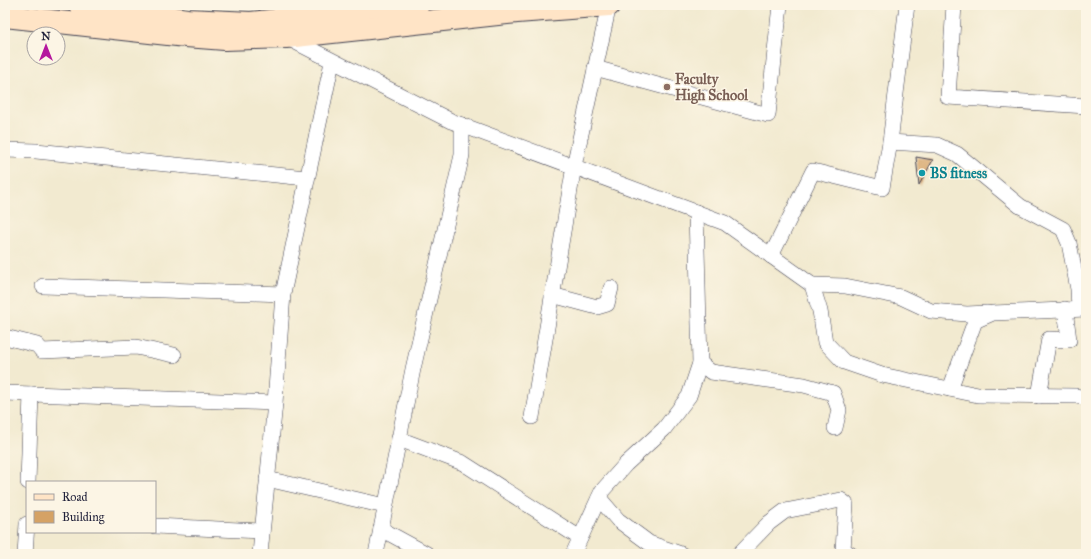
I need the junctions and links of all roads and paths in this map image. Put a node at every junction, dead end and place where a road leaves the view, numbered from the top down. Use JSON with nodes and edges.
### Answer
{"nodes":[{"id":1,"x":80,"y":5,"type":"edge"},
{"id":2,"x":418,"y":5,"type":"edge"},
{"id":3,"x":609,"y":5,"type":"edge"},
{"id":4,"x":780,"y":5,"type":"edge"},
{"id":5,"x":907,"y":5,"type":"edge"},
{"id":6,"x":954,"y":5,"type":"edge"},
{"id":7,"x":539,"y":8,"type":"edge"},
{"id":8,"x":5,"y":16,"type":"edge"},
{"id":9,"x":282,"y":20,"type":"edge"},
{"id":10,"x":332,"y":62,"type":"junction"},
{"id":11,"x":596,"y":68,"type":"junction"},
{"id":12,"x":1086,"y":106,"type":"edge"},
{"id":13,"x":462,"y":125,"type":"junction"},
{"id":14,"x":890,"y":142,"type":"junction"},
{"id":15,"x":5,"y":150,"type":"edge"},
{"id":16,"x":574,"y":166,"type":"junction"},
{"id":17,"x":306,"y":178,"type":"junction"},
{"id":18,"x":696,"y":212,"type":"junction"},
{"id":19,"x":771,"y":256,"type":"junction"},
{"id":20,"x":812,"y":285,"type":"junction"},
{"id":21,"x":43,"y":286,"type":"dead end"},
{"id":22,"x":611,"y":288,"type":"dead end"},
{"id":23,"x":283,"y":294,"type":"junction"},
{"id":24,"x":552,"y":295,"type":"junction"},
{"id":25,"x":1077,"y":309,"type":"edge"},
{"id":26,"x":993,"y":313,"type":"junction"},
{"id":27,"x":5,"y":337,"type":"edge"},
{"id":28,"x":174,"y":355,"type":"dead end"},
{"id":29,"x":700,"y":363,"type":"junction"},
{"id":30,"x":950,"y":389,"type":"junction"},
{"id":31,"x":5,"y":393,"type":"edge"},
{"id":32,"x":31,"y":394,"type":"junction"},
{"id":33,"x":1039,"y":396,"type":"junction"},
{"id":34,"x":1086,"y":398,"type":"edge"},
{"id":35,"x":275,"y":403,"type":"junction"},
{"id":36,"x":532,"y":417,"type":"dead end"},
{"id":37,"x":835,"y":428,"type":"dead end"},
{"id":38,"x":399,"y":439,"type":"junction"},
{"id":39,"x":267,"y":479,"type":"junction"},
{"id":40,"x":28,"y":481,"type":"edge"},
{"id":41,"x":598,"y":498,"type":"junction"},
{"id":42,"x":386,"y":506,"type":"junction"},
{"id":43,"x":156,"y":526,"type":"edge"},
{"id":44,"x":381,"y":529,"type":"junction"},
{"id":45,"x":262,"y":531,"type":"junction"},
{"id":46,"x":26,"y":533,"type":"edge"},
{"id":47,"x":580,"y":538,"type":"junction"},
{"id":48,"x":25,"y":554,"type":"edge"},
{"id":49,"x":260,"y":554,"type":"edge"},
{"id":50,"x":376,"y":554,"type":"edge"},
{"id":51,"x":427,"y":554,"type":"edge"},
{"id":52,"x":573,"y":554,"type":"edge"},
{"id":53,"x":681,"y":554,"type":"edge"},
{"id":54,"x":739,"y":554,"type":"edge"},
{"id":55,"x":850,"y":554,"type":"edge"}],
"edges":[{"from":1,"to":9,"type":"main road"},
{"from":2,"to":9,"type":"main road"},
{"from":3,"to":7,"type":"main road"},
{"from":3,"to":11,"type":"street"},
{"from":4,"to":11,"type":"street"},
{"from":5,"to":14,"type":"street"},
{"from":6,"to":12,"type":"street"},
{"from":7,"to":9,"type":"main road"},
{"from":8,"to":9,"type":"main road"},
{"from":9,"to":10,"type":"street"},
{"from":10,"to":13,"type":"street"},
{"from":10,"to":17,"type":"street"},
{"from":11,"to":16,"type":"street"},
{"from":13,"to":16,"type":"street"},
{"from":13,"to":38,"type":"street"},
{"from":14,"to":19,"type":"street"},
{"from":14,"to":25,"type":"street"},
{"from":15,"to":17,"type":"street"},
{"from":16,"to":18,"type":"street"},
{"from":16,"to":24,"type":"street"},
{"from":17,"to":23,"type":"street"},
{"from":18,"to":19,"type":"street"},
{"from":18,"to":29,"type":"street"},
{"from":19,"to":20,"type":"street"},
{"from":20,"to":26,"type":"street"},
{"from":20,"to":30,"type":"street"},
{"from":21,"to":23,"type":"street"},
{"from":22,"to":24,"type":"street"},
{"from":23,"to":35,"type":"street"},
{"from":24,"to":36,"type":"street"},
{"from":25,"to":26,"type":"street"},
{"from":25,"to":33,"type":"street"},
{"from":26,"to":30,"type":"street"},
{"from":27,"to":28,"type":"street"},
{"from":29,"to":37,"type":"street"},
{"from":29,"to":41,"type":"street"},
{"from":30,"to":33,"type":"street"},
{"from":31,"to":32,"type":"street"},
{"from":32,"to":35,"type":"street"},
{"from":32,"to":40,"type":"street"},
{"from":33,"to":34,"type":"street"},
{"from":35,"to":39,"type":"street"},
{"from":38,"to":42,"type":"street"},
{"from":38,"to":47,"type":"street"},
{"from":39,"to":42,"type":"street"},
{"from":39,"to":45,"type":"street"},
{"from":41,"to":47,"type":"street"},
{"from":41,"to":53,"type":"street"},
{"from":42,"to":44,"type":"street"},
{"from":43,"to":45,"type":"street"},
{"from":44,"to":50,"type":"street"},
{"from":44,"to":51,"type":"street"},
{"from":45,"to":49,"type":"street"},
{"from":46,"to":48,"type":"street"},
{"from":47,"to":52,"type":"street"},
{"from":54,"to":55,"type":"street"}]}
